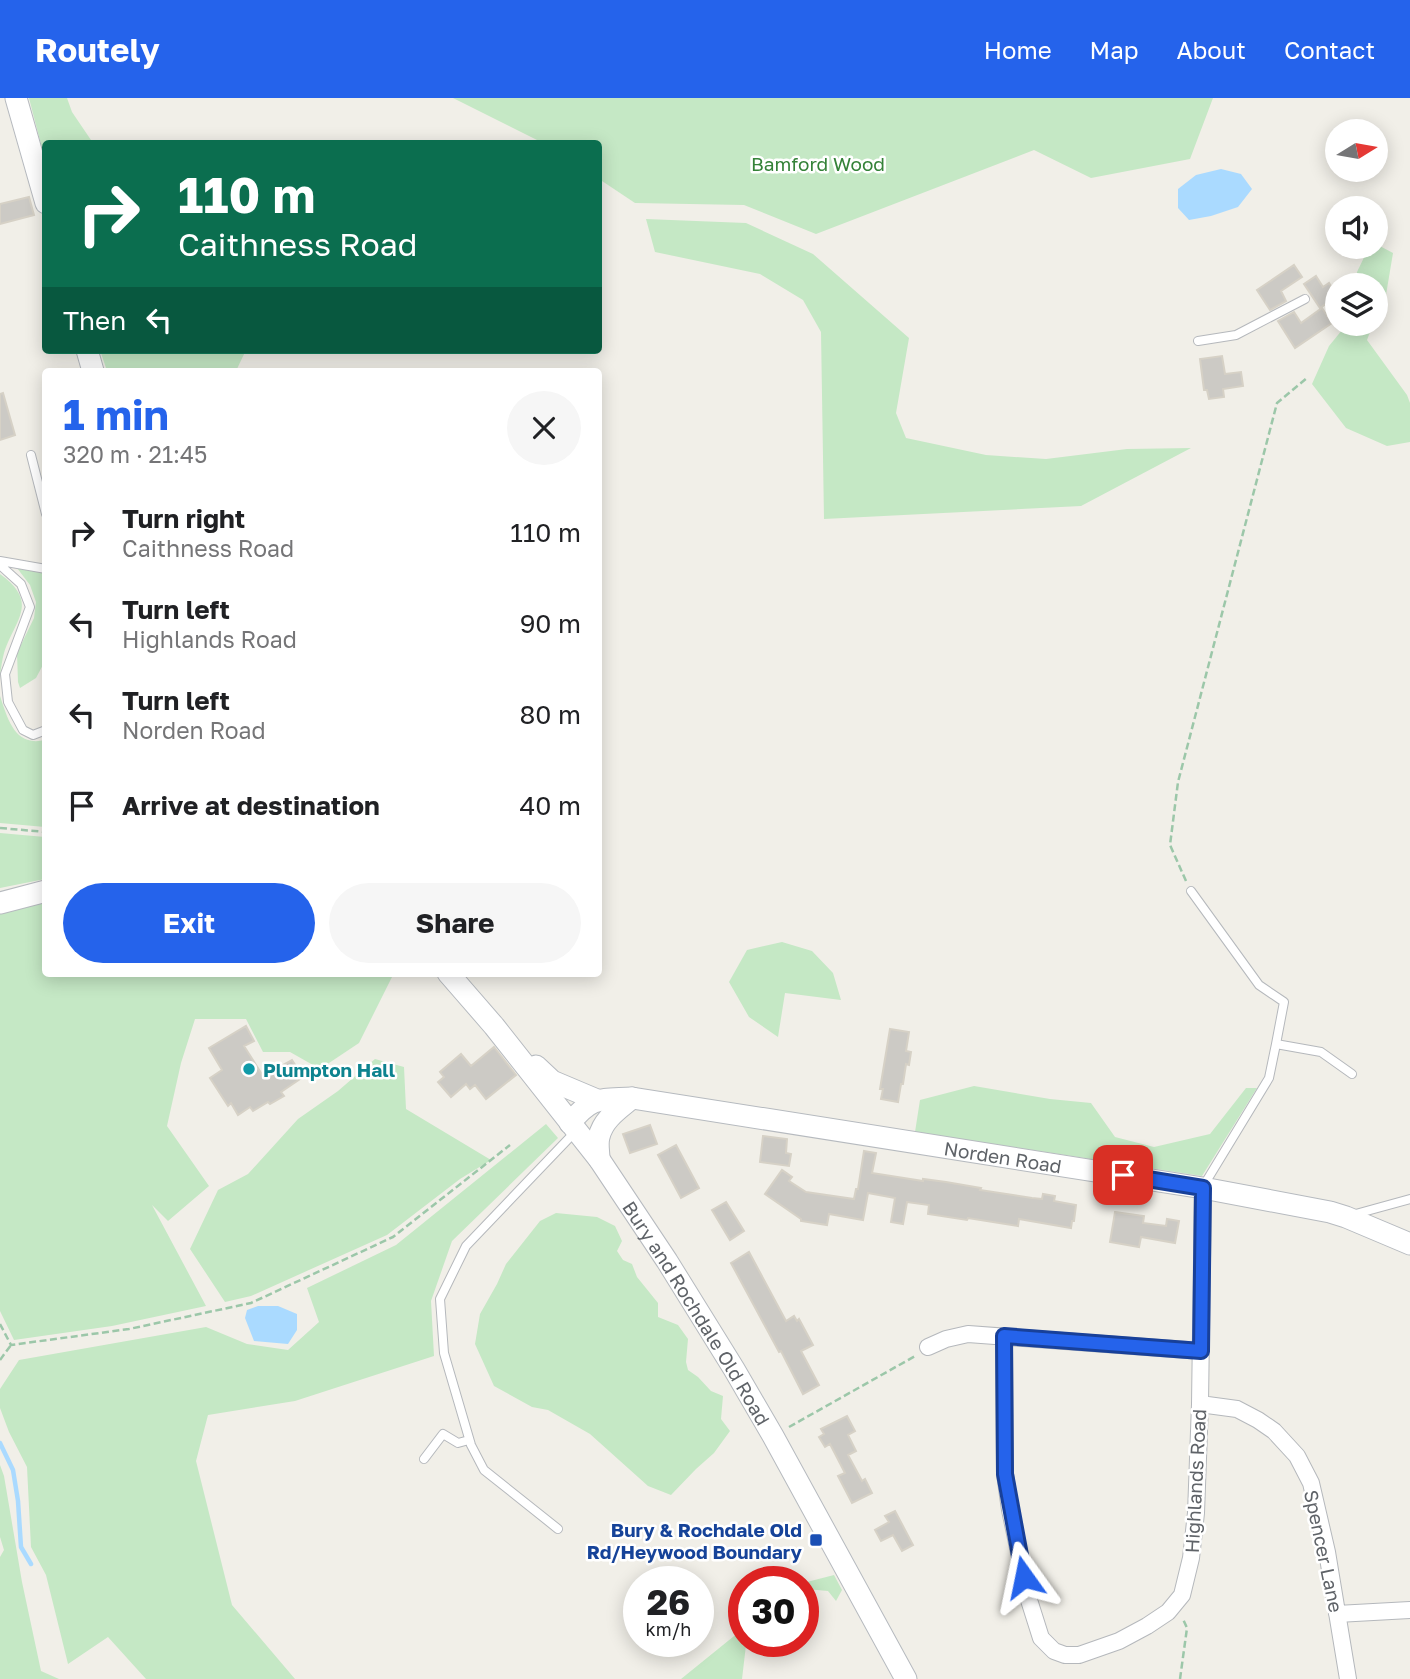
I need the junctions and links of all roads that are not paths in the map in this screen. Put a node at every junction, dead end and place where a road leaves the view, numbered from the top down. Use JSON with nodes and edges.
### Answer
{"nodes":[{"id":1,"x":16,"y":98,"type":"edge"},
{"id":2,"x":42,"y":189,"type":"edge"},
{"id":3,"x":1305,"y":299,"type":"dead end"},
{"id":4,"x":1198,"y":341,"type":"dead end"},
{"id":5,"x":32,"y":455,"type":"dead end"},
{"id":6,"x":42,"y":497,"type":"edge"},
{"id":7,"x":0,"y":563,"type":"edge"},
{"id":8,"x":42,"y":568,"type":"edge"},
{"id":9,"x":42,"y":732,"type":"edge"},
{"id":10,"x":1191,"y":891,"type":"road end"},
{"id":11,"x":42,"y":892,"type":"edge"},
{"id":12,"x":0,"y":903,"type":"edge"},
{"id":13,"x":451,"y":977,"type":"edge"},
{"id":14,"x":494,"y":1026,"type":"junction"},
{"id":15,"x":1276,"y":1044,"type":"junction"},
{"id":16,"x":1352,"y":1074,"type":"dead end"},
{"id":17,"x":632,"y":1098,"type":"junction"},
{"id":18,"x":597,"y":1100,"type":"junction"},
{"id":19,"x":573,"y":1127,"type":"junction"},
{"id":20,"x":599,"y":1160,"type":"junction"},
{"id":21,"x":1203,"y":1188,"type":"junction"},
{"id":22,"x":1410,"y":1199,"type":"edge"},
{"id":23,"x":1346,"y":1217,"type":"junction"},
{"id":24,"x":1410,"y":1244,"type":"edge"},
{"id":25,"x":1004,"y":1336,"type":"junction"},
{"id":26,"x":928,"y":1347,"type":"road end"},
{"id":27,"x":1201,"y":1351,"type":"junction"},
{"id":28,"x":1200,"y":1404,"type":"junction"},
{"id":29,"x":469,"y":1440,"type":"junction"},
{"id":30,"x":424,"y":1459,"type":"dead end"},
{"id":31,"x":558,"y":1529,"type":"dead end"},
{"id":32,"x":1410,"y":1610,"type":"edge"},
{"id":33,"x":1337,"y":1614,"type":"junction"},
{"id":34,"x":906,"y":1679,"type":"edge"},
{"id":35,"x":1348,"y":1679,"type":"edge"}],
"edges":[{"from":1,"to":2,"type":"street"},
{"from":3,"to":4,"type":"lane"},
{"from":5,"to":6,"type":"lane"},
{"from":7,"to":8,"type":"lane"},
{"from":7,"to":9,"type":"lane"},
{"from":10,"to":15,"type":"lane"},
{"from":11,"to":12,"type":"street"},
{"from":13,"to":14,"type":"street","name":"Bury and Rochdale Old Road"},
{"from":14,"to":18,"type":"street"},
{"from":14,"to":19,"type":"street","name":"Bury and Rochdale Old Road"},
{"from":15,"to":16,"type":"lane"},
{"from":15,"to":21,"type":"lane"},
{"from":17,"to":18,"type":"street","name":"Norden Road"},
{"from":17,"to":19,"type":"street"},
{"from":17,"to":20,"type":"street"},
{"from":17,"to":21,"type":"street","name":"Norden Road"},
{"from":18,"to":19,"type":"street"},
{"from":19,"to":20,"type":"street","name":"Bury and Rochdale Old Road"},
{"from":19,"to":29,"type":"lane"},
{"from":20,"to":34,"type":"street","name":"Bury and Rochdale Old Road"},
{"from":21,"to":23,"type":"street","name":"Norden Road"},
{"from":21,"to":27,"type":"street","name":"Highlands Road"},
{"from":22,"to":23,"type":"lane"},
{"from":23,"to":24,"type":"street","name":"Norden Road"},
{"from":25,"to":26,"type":"street"},
{"from":25,"to":27,"type":"street"},
{"from":25,"to":28,"type":"street","name":"Highlands Road"},
{"from":27,"to":28,"type":"street","name":"Highlands Road"},
{"from":28,"to":33,"type":"street","name":"Spencer Lane"},
{"from":29,"to":30,"type":"lane"},
{"from":29,"to":31,"type":"lane"},
{"from":32,"to":33,"type":"street"},
{"from":33,"to":35,"type":"street","name":"Spencer Lane"}]}
